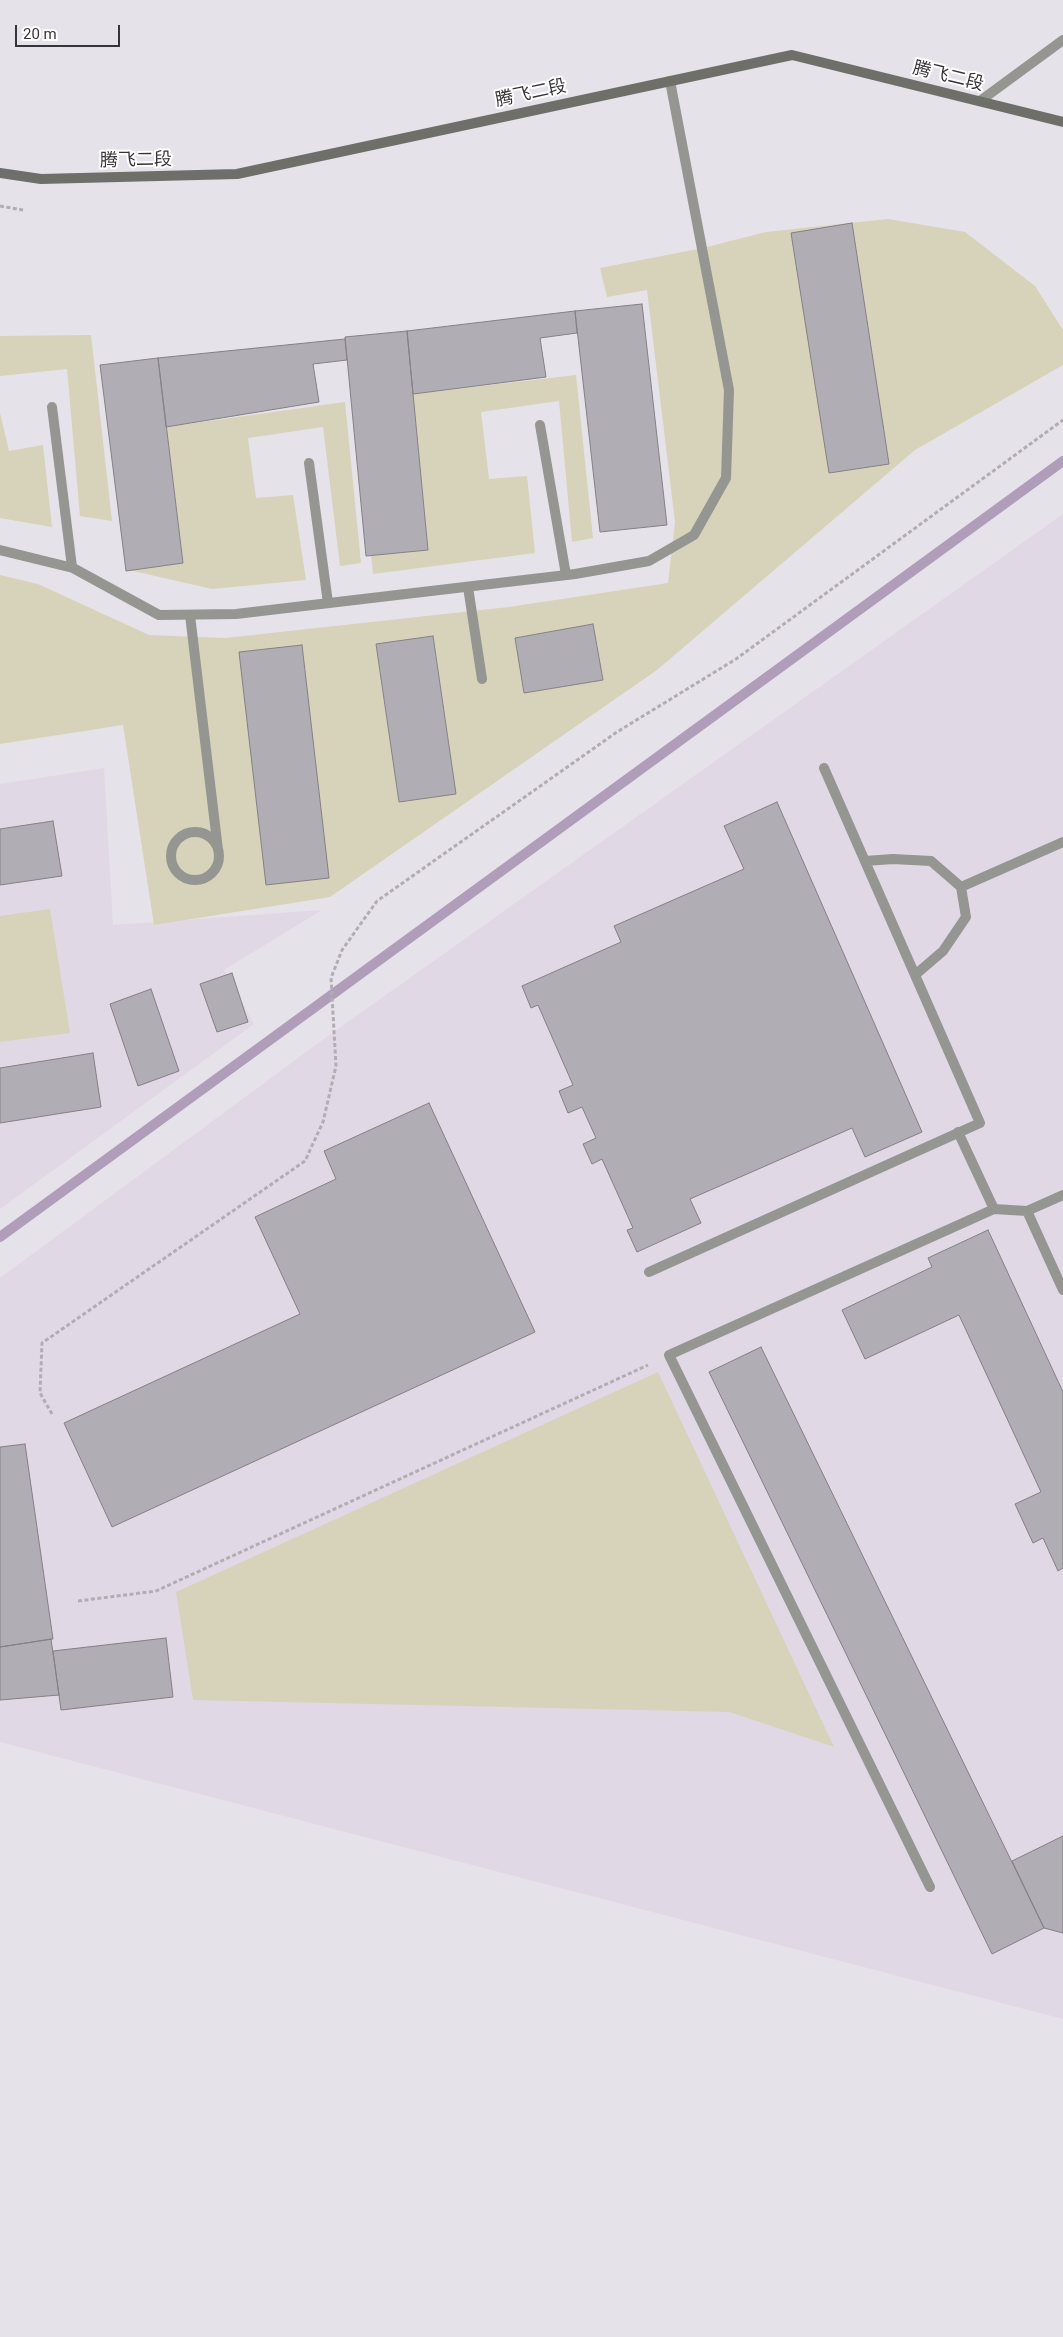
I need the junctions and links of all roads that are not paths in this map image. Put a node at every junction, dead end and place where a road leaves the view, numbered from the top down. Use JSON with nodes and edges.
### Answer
{"nodes":[{"id":1,"x":1063,"y":40,"type":"edge"},
{"id":2,"x":670,"y":81,"type":"junction"},
{"id":3,"x":980,"y":101,"type":"junction"},
{"id":4,"x":1063,"y":122,"type":"edge"},
{"id":5,"x":0,"y":174,"type":"edge"},
{"id":6,"x":52,"y":407,"type":"dead end"},
{"id":7,"x":540,"y":425,"type":"dead end"},
{"id":8,"x":309,"y":463,"type":"dead end"},
{"id":9,"x":0,"y":550,"type":"edge"},
{"id":10,"x":72,"y":567,"type":"junction"},
{"id":11,"x":566,"y":575,"type":"junction"},
{"id":12,"x":468,"y":587,"type":"junction"},
{"id":13,"x":328,"y":604,"type":"junction"},
{"id":14,"x":190,"y":615,"type":"junction"},
{"id":15,"x":482,"y":679,"type":"dead end"},
{"id":16,"x":824,"y":768,"type":"dead end"},
{"id":17,"x":1063,"y":842,"type":"edge"},
{"id":18,"x":218,"y":850,"type":"junction"},
{"id":19,"x":865,"y":862,"type":"junction"},
{"id":20,"x":961,"y":887,"type":"junction"},
{"id":21,"x":915,"y":975,"type":"junction"},
{"id":22,"x":958,"y":1132,"type":"junction"},
{"id":23,"x":1063,"y":1195,"type":"edge"},
{"id":24,"x":994,"y":1209,"type":"junction"},
{"id":25,"x":1026,"y":1211,"type":"junction"},
{"id":26,"x":649,"y":1272,"type":"dead end"},
{"id":27,"x":1063,"y":1290,"type":"edge"},
{"id":28,"x":930,"y":1886,"type":"dead end"}],
"edges":[{"from":1,"to":3,"type":"street"},
{"from":2,"to":3,"type":"street","name":"腾飞二段"},
{"from":2,"to":5,"type":"street","name":"腾飞二段"},
{"from":2,"to":11,"type":"street"},
{"from":3,"to":4,"type":"street","name":"腾飞二段"},
{"from":6,"to":10,"type":"street"},
{"from":7,"to":11,"type":"street"},
{"from":8,"to":13,"type":"street"},
{"from":9,"to":10,"type":"street"},
{"from":10,"to":14,"type":"street"},
{"from":11,"to":12,"type":"street"},
{"from":12,"to":13,"type":"street"},
{"from":12,"to":15,"type":"street"},
{"from":13,"to":14,"type":"street"},
{"from":14,"to":18,"type":"street"},
{"from":16,"to":19,"type":"street"},
{"from":17,"to":20,"type":"street"},
{"from":18,"to":18,"type":"street"},
{"from":19,"to":20,"type":"street"},
{"from":19,"to":21,"type":"street"},
{"from":20,"to":21,"type":"street"},
{"from":21,"to":22,"type":"street"},
{"from":22,"to":24,"type":"street"},
{"from":22,"to":26,"type":"street"},
{"from":23,"to":25,"type":"street"},
{"from":24,"to":25,"type":"street"},
{"from":24,"to":28,"type":"street"},
{"from":25,"to":27,"type":"street"}]}
